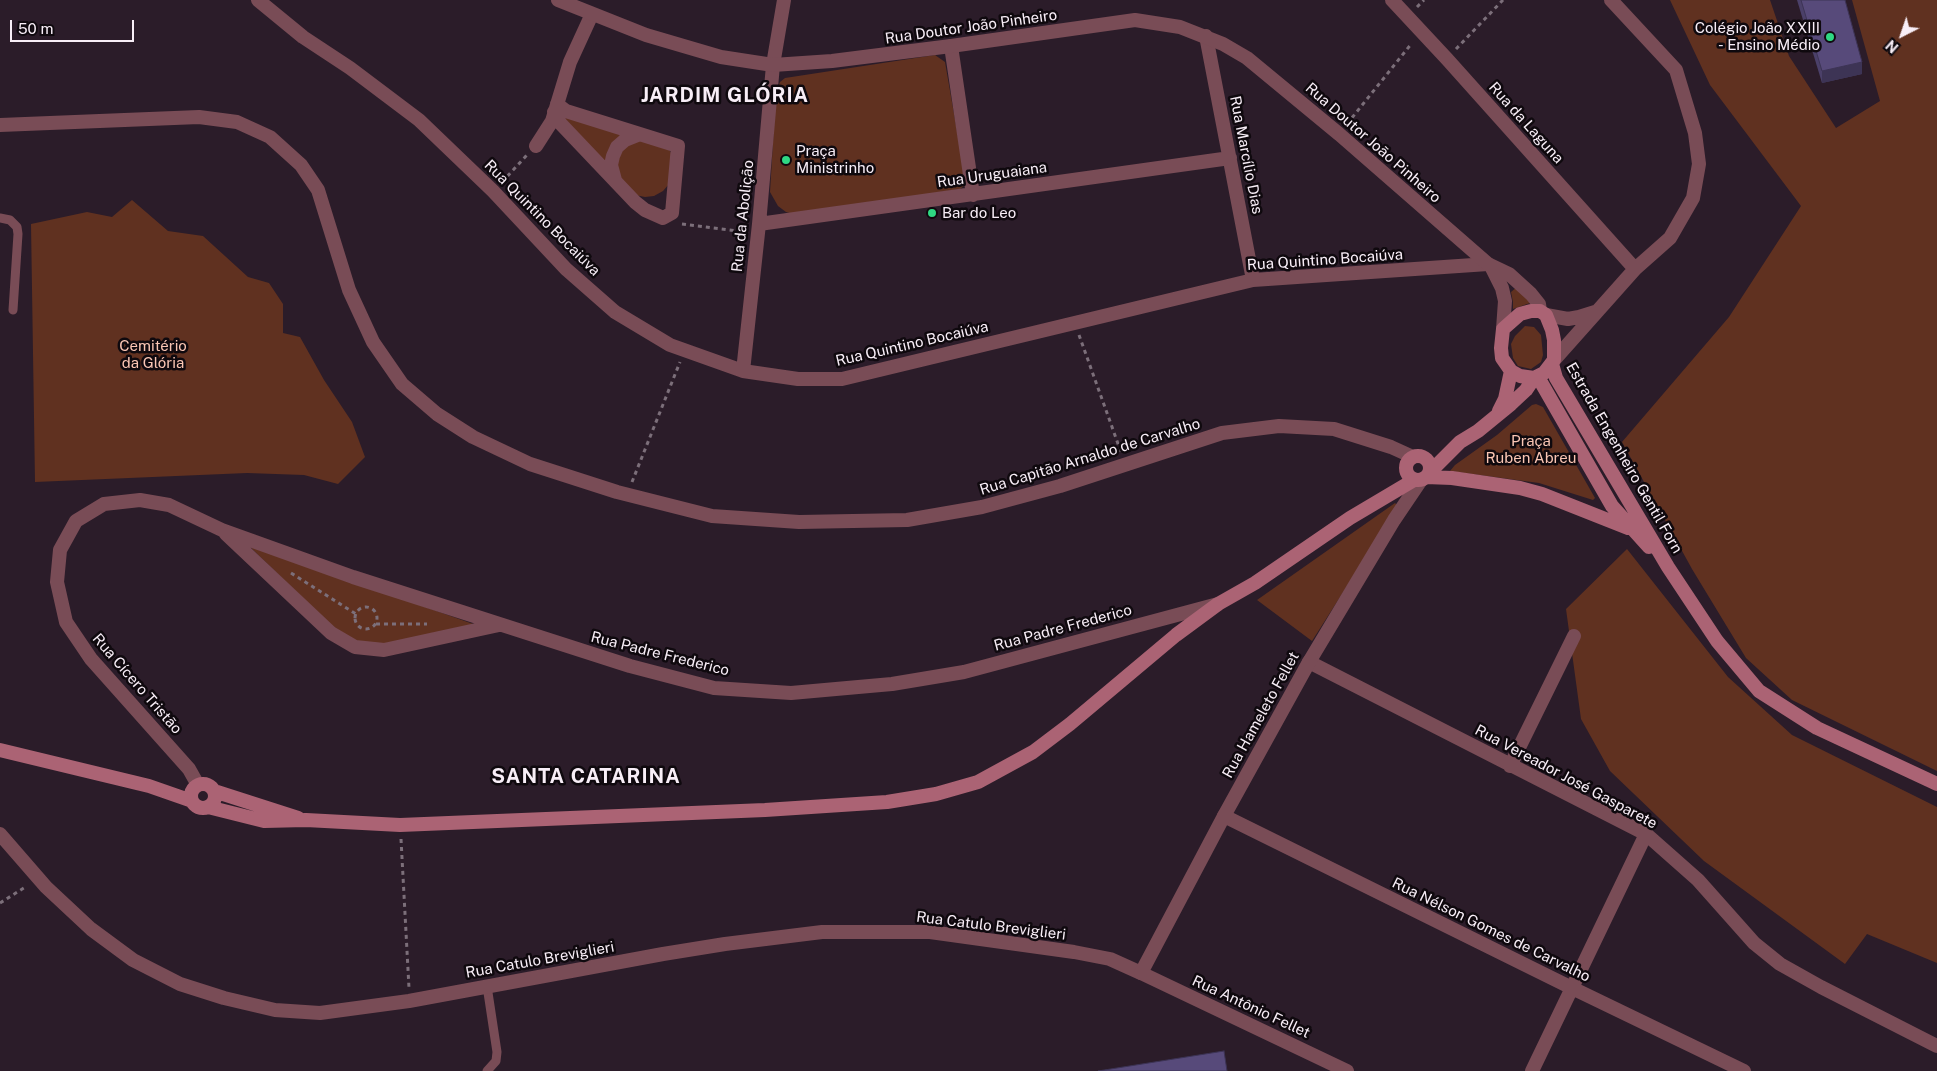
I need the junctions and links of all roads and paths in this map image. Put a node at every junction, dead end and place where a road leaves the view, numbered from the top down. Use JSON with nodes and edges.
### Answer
{"nodes":[{"id":1,"x":258,"y":0,"type":"edge"},
{"id":2,"x":558,"y":0,"type":"edge"},
{"id":3,"x":784,"y":0,"type":"edge"},
{"id":4,"x":1392,"y":0,"type":"edge"},
{"id":5,"x":1503,"y":0,"type":"edge"},
{"id":6,"x":1611,"y":0,"type":"edge"},
{"id":7,"x":592,"y":14,"type":"junction"},
{"id":8,"x":1422,"y":31,"type":"junction"},
{"id":9,"x":1206,"y":36,"type":"junction"},
{"id":10,"x":951,"y":46,"type":"junction"},
{"id":11,"x":1447,"y":59,"type":"junction"},
{"id":12,"x":773,"y":65,"type":"junction"},
{"id":13,"x":556,"y":108,"type":"junction"},
{"id":14,"x":0,"y":126,"type":"edge"},
{"id":15,"x":640,"y":134,"type":"junction"},
{"id":16,"x":1339,"y":134,"type":"junction"},
{"id":17,"x":536,"y":146,"type":"joint"},
{"id":18,"x":1230,"y":158,"type":"junction"},
{"id":19,"x":615,"y":181,"type":"junction"},
{"id":20,"x":493,"y":191,"type":"junction"},
{"id":21,"x":972,"y":195,"type":"junction"},
{"id":22,"x":663,"y":216,"type":"junction"},
{"id":23,"x":0,"y":218,"type":"edge"},
{"id":24,"x":759,"y":229,"type":"junction"},
{"id":25,"x":1490,"y":266,"type":"junction"},
{"id":26,"x":1635,"y":269,"type":"junction"},
{"id":27,"x":1253,"y":280,"type":"junction"},
{"id":28,"x":13,"y":310,"type":"dead end"},
{"id":29,"x":1596,"y":311,"type":"junction"},
{"id":30,"x":1543,"y":313,"type":"junction"},
{"id":31,"x":1075,"y":322,"type":"junction"},
{"id":32,"x":1503,"y":329,"type":"junction"},
{"id":33,"x":685,"y":350,"type":"junction"},
{"id":34,"x":1553,"y":362,"type":"junction"},
{"id":35,"x":743,"y":371,"type":"junction"},
{"id":36,"x":1511,"y":371,"type":"junction"},
{"id":37,"x":1536,"y":377,"type":"junction"},
{"id":38,"x":1496,"y":416,"type":"junction"},
{"id":39,"x":1460,"y":442,"type":"junction"},
{"id":40,"x":1413,"y":460,"type":"junction"},
{"id":41,"x":1125,"y":465,"type":"junction"},
{"id":42,"x":1422,"y":478,"type":"junction"},
{"id":43,"x":627,"y":494,"type":"junction"},
{"id":44,"x":1374,"y":504,"type":"junction"},
{"id":45,"x":222,"y":530,"type":"junction"},
{"id":46,"x":1633,"y":531,"type":"junction"},
{"id":47,"x":1668,"y":568,"type":"junction"},
{"id":48,"x":1218,"y":604,"type":"junction"},
{"id":49,"x":355,"y":618,"type":"joint"},
{"id":50,"x":500,"y":625,"type":"junction"},
{"id":51,"x":1574,"y":636,"type":"dead end"},
{"id":52,"x":1309,"y":662,"type":"junction"},
{"id":53,"x":0,"y":750,"type":"edge"},
{"id":54,"x":1510,"y":766,"type":"junction"},
{"id":55,"x":1937,"y":784,"type":"edge"},
{"id":56,"x":214,"y":791,"type":"junction"},
{"id":57,"x":195,"y":792,"type":"junction"},
{"id":58,"x":208,"y":807,"type":"junction"},
{"id":59,"x":1224,"y":816,"type":"junction"},
{"id":60,"x":306,"y":820,"type":"junction"},
{"id":61,"x":400,"y":825,"type":"junction"},
{"id":62,"x":0,"y":834,"type":"edge"},
{"id":63,"x":1646,"y":834,"type":"junction"},
{"id":64,"x":38,"y":878,"type":"junction"},
{"id":65,"x":0,"y":903,"type":"edge"},
{"id":66,"x":1141,"y":973,"type":"junction"},
{"id":67,"x":487,"y":986,"type":"junction"},
{"id":68,"x":1572,"y":988,"type":"junction"},
{"id":69,"x":409,"y":1001,"type":"junction"},
{"id":70,"x":1937,"y":1046,"type":"edge"},
{"id":71,"x":487,"y":1071,"type":"edge"},
{"id":72,"x":1347,"y":1071,"type":"edge"},
{"id":73,"x":1532,"y":1071,"type":"edge"},
{"id":74,"x":1744,"y":1071,"type":"edge"}],
"edges":[{"from":1,"to":20,"type":"street","name":"Rua Quintino Bocaiúva"},
{"from":2,"to":7,"type":"street","name":"Rua Doutor João Pinheiro"},
{"from":3,"to":12,"type":"street","name":"Rua da Abolição"},
{"from":4,"to":8,"type":"street","name":"Rua da Laguna"},
{"from":5,"to":11,"type":"path"},
{"from":6,"to":26,"type":"street"},
{"from":7,"to":12,"type":"street","name":"Rua Doutor João Pinheiro"},
{"from":7,"to":13,"type":"street"},
{"from":8,"to":11,"type":"street","name":"Rua da Laguna"},
{"from":8,"to":16,"type":"path"},
{"from":9,"to":10,"type":"street","name":"Rua Doutor João Pinheiro"},
{"from":9,"to":16,"type":"street","name":"Rua Doutor João Pinheiro"},
{"from":9,"to":18,"type":"street","name":"Rua Marcílio Dias"},
{"from":10,"to":12,"type":"street","name":"Rua Doutor João Pinheiro"},
{"from":10,"to":21,"type":"street"},
{"from":11,"to":26,"type":"street","name":"Rua da Laguna"},
{"from":12,"to":24,"type":"street","name":"Rua da Abolição"},
{"from":13,"to":15,"type":"street"},
{"from":13,"to":17,"type":"street"},
{"from":13,"to":19,"type":"street"},
{"from":14,"to":43,"type":"street","name":"Rua Capitão Arnaldo de Carvalho"},
{"from":15,"to":19,"type":"street"},
{"from":15,"to":22,"type":"street"},
{"from":16,"to":25,"type":"street","name":"Rua Doutor João Pinheiro"},
{"from":17,"to":20,"type":"path"},
{"from":18,"to":21,"type":"street","name":"Rua Uruguaiana"},
{"from":18,"to":27,"type":"street","name":"Rua Marcílio Dias"},
{"from":19,"to":22,"type":"street"},
{"from":20,"to":33,"type":"street","name":"Rua Quintino Bocaiúva"},
{"from":21,"to":24,"type":"street","name":"Rua Uruguaiana"},
{"from":22,"to":24,"type":"path"},
{"from":23,"to":28,"type":"lane"},
{"from":24,"to":35,"type":"street","name":"Rua da Abolição"},
{"from":25,"to":27,"type":"street","name":"Rua Quintino Bocaiúva"},
{"from":25,"to":30,"type":"street","name":"Rua Doutor João Pinheiro"},
{"from":25,"to":32,"type":"street","name":"Rua Doutor João Pinheiro"},
{"from":26,"to":29,"type":"street"},
{"from":27,"to":31,"type":"street","name":"Rua Quintino Bocaiúva"},
{"from":29,"to":30,"type":"street"},
{"from":29,"to":34,"type":"street"},
{"from":30,"to":32,"type":"main road"},
{"from":30,"to":34,"type":"main road"},
{"from":31,"to":35,"type":"street","name":"Rua Quintino Bocaiúva"},
{"from":31,"to":41,"type":"path"},
{"from":32,"to":36,"type":"main road"},
{"from":33,"to":35,"type":"street","name":"Rua Quintino Bocaiúva"},
{"from":33,"to":43,"type":"path"},
{"from":34,"to":37,"type":"main road"},
{"from":34,"to":47,"type":"main road","name":"Estrada Engenheiro Gentil Forn"},
{"from":36,"to":37,"type":"main road"},
{"from":36,"to":38,"type":"main road"},
{"from":37,"to":38,"type":"main road"},
{"from":37,"to":46,"type":"main road","name":"Estrada Engenheiro Gentil Forn"},
{"from":38,"to":39,"type":"main road"},
{"from":39,"to":40,"type":"main road"},
{"from":39,"to":42,"type":"main road"},
{"from":40,"to":41,"type":"street","name":"Rua Capitão Arnaldo de Carvalho"},
{"from":40,"to":42,"type":"main road"},
{"from":40,"to":42,"type":"main road"},
{"from":40,"to":44,"type":"main road"},
{"from":41,"to":43,"type":"street","name":"Rua Capitão Arnaldo de Carvalho"},
{"from":42,"to":44,"type":"main road"},
{"from":42,"to":46,"type":"main road"},
{"from":42,"to":52,"type":"street","name":"Rua Hameleto Fellet"},
{"from":44,"to":48,"type":"main road"},
{"from":45,"to":50,"type":"street","name":"Rua Padre Frederico"},
{"from":45,"to":50,"type":"street"},
{"from":45,"to":57,"type":"street","name":"Rua Cícero Tristão"},
{"from":46,"to":47,"type":"main road","name":"Estrada Engenheiro Gentil Forn"},
{"from":47,"to":55,"type":"main road","name":"Estrada Engenheiro Gentil Forn"},
{"from":48,"to":50,"type":"street","name":"Rua Padre Frederico"},
{"from":48,"to":61,"type":"main road"},
{"from":49,"to":49,"type":"path"},
{"from":51,"to":54,"type":"street"},
{"from":52,"to":54,"type":"street","name":"Rua Vereador José Gasparete"},
{"from":52,"to":59,"type":"street","name":"Rua Hameleto Fellet"},
{"from":53,"to":57,"type":"main road"},
{"from":54,"to":63,"type":"street","name":"Rua Vereador José Gasparete"},
{"from":56,"to":57,"type":"main road"},
{"from":56,"to":58,"type":"main road"},
{"from":56,"to":60,"type":"main road"},
{"from":57,"to":58,"type":"main road"},
{"from":58,"to":60,"type":"main road"},
{"from":59,"to":66,"type":"street","name":"Rua Hameleto Fellet"},
{"from":59,"to":68,"type":"street","name":"Rua Nélson Gomes de Carvalho"},
{"from":60,"to":61,"type":"main road"},
{"from":61,"to":69,"type":"path"},
{"from":62,"to":64,"type":"street","name":"Rua Catulo Breviglieri"},
{"from":63,"to":68,"type":"street"},
{"from":63,"to":70,"type":"street","name":"Rua Vereador José Gasparete"},
{"from":64,"to":65,"type":"path"},
{"from":64,"to":69,"type":"street","name":"Rua Catulo Breviglieri"},
{"from":66,"to":67,"type":"street","name":"Rua Catulo Breviglieri"},
{"from":66,"to":72,"type":"street","name":"Rua Antônio Fellet"},
{"from":67,"to":69,"type":"street","name":"Rua Catulo Breviglieri"},
{"from":67,"to":71,"type":"lane"},
{"from":68,"to":73,"type":"street"},
{"from":68,"to":74,"type":"street","name":"Rua Nélson Gomes de Carvalho"}]}
